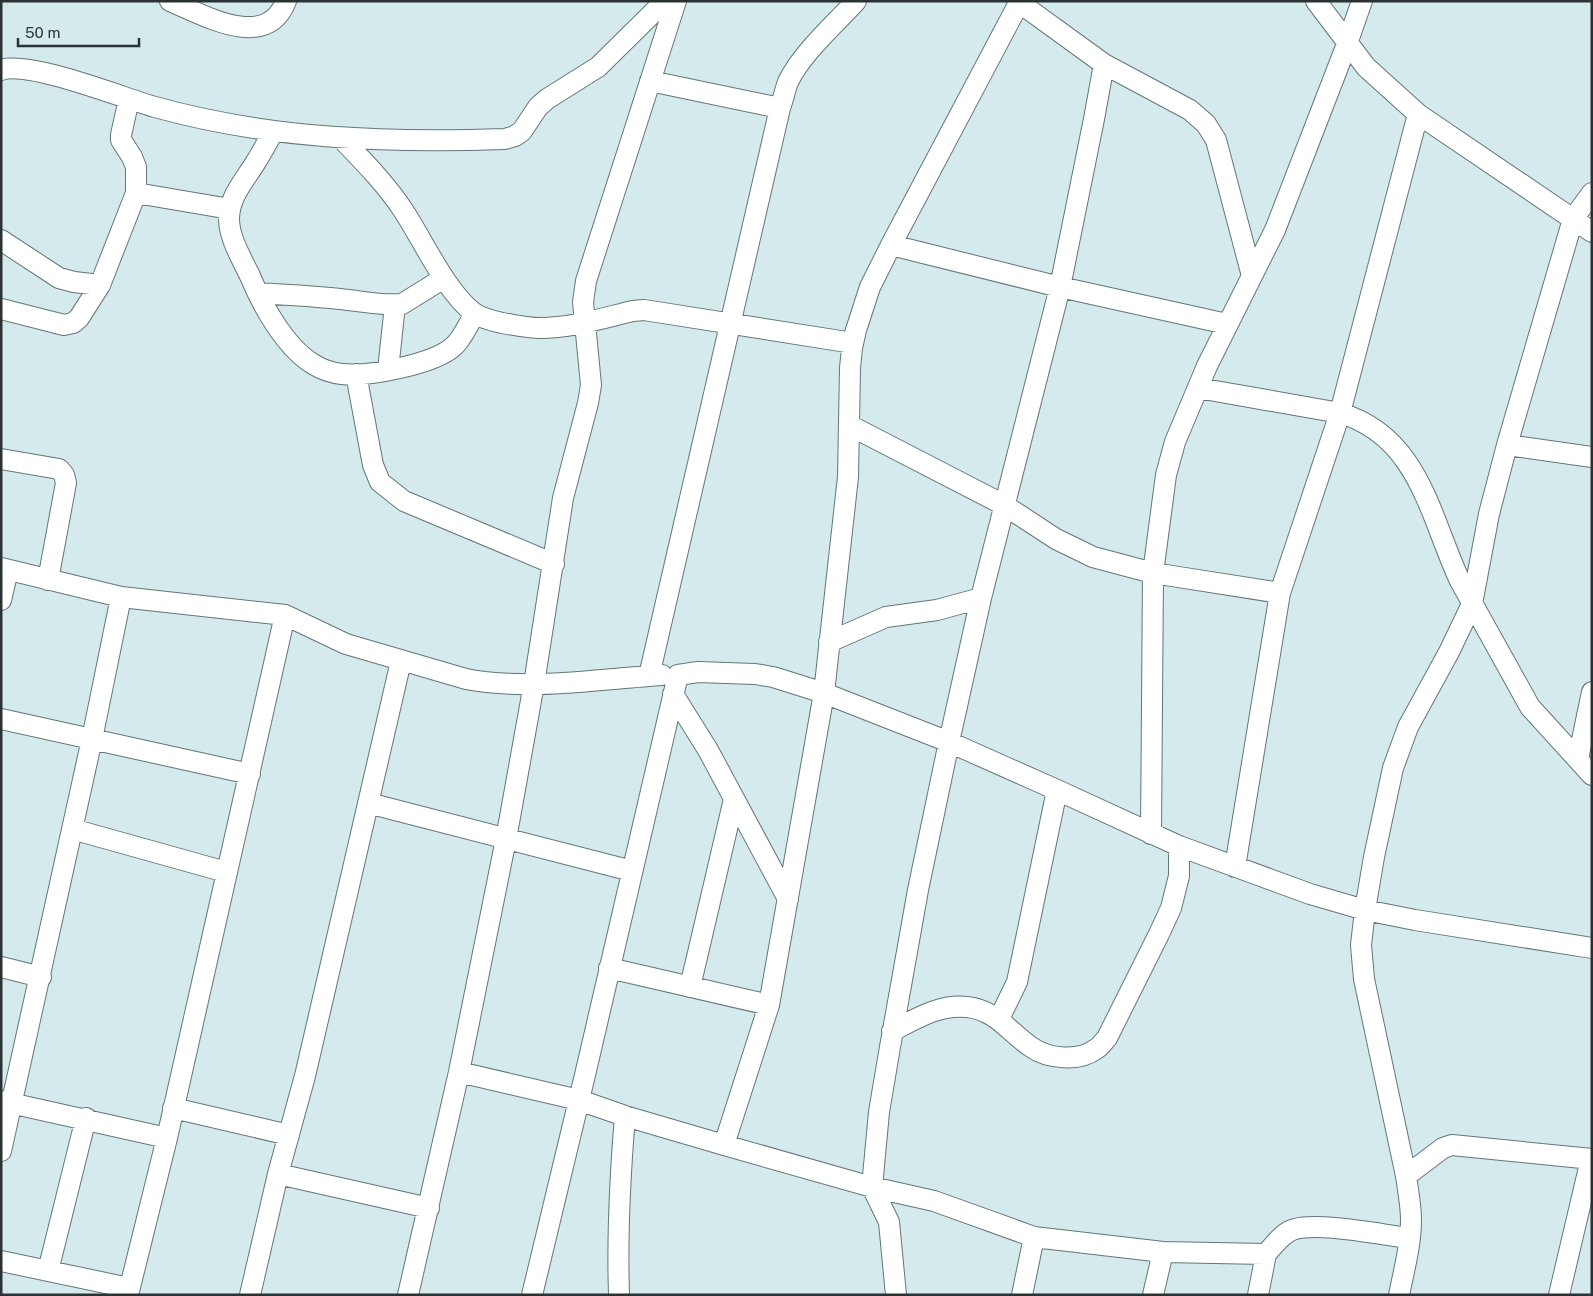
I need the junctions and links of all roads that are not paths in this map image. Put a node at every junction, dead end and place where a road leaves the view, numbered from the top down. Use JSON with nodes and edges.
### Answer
{"nodes":[{"id":1,"x":170,"y":1,"type":"edge"},
{"id":2,"x":286,"y":1,"type":"edge"},
{"id":3,"x":665,"y":1,"type":"edge"},
{"id":4,"x":676,"y":1,"type":"edge"},
{"id":5,"x":856,"y":1,"type":"edge"},
{"id":6,"x":1316,"y":1,"type":"edge"},
{"id":7,"x":1362,"y":1,"type":"edge"},
{"id":8,"x":1019,"y":2,"type":"edge"},
{"id":9,"x":1348,"y":44,"type":"junction"},
{"id":10,"x":1104,"y":64,"type":"junction"},
{"id":11,"x":1,"y":70,"type":"edge"},
{"id":12,"x":650,"y":81,"type":"junction"},
{"id":13,"x":130,"y":99,"type":"junction"},
{"id":14,"x":780,"y":108,"type":"junction"},
{"id":15,"x":1418,"y":114,"type":"junction"},
{"id":16,"x":272,"y":132,"type":"junction"},
{"id":17,"x":341,"y":138,"type":"junction"},
{"id":18,"x":136,"y":192,"type":"junction"},
{"id":19,"x":1592,"y":193,"type":"edge"},
{"id":20,"x":230,"y":209,"type":"junction"},
{"id":21,"x":1574,"y":219,"type":"junction"},
{"id":22,"x":1592,"y":232,"type":"edge"},
{"id":23,"x":1,"y":240,"type":"edge"},
{"id":24,"x":891,"y":245,"type":"junction"},
{"id":25,"x":1252,"y":276,"type":"junction"},
{"id":26,"x":444,"y":278,"type":"junction"},
{"id":27,"x":100,"y":285,"type":"junction"},
{"id":28,"x":1060,"y":287,"type":"junction"},
{"id":29,"x":258,"y":294,"type":"junction"},
{"id":30,"x":395,"y":304,"type":"junction"},
{"id":31,"x":1,"y":309,"type":"edge"},
{"id":32,"x":475,"y":314,"type":"junction"},
{"id":33,"x":584,"y":322,"type":"junction"},
{"id":34,"x":731,"y":324,"type":"junction"},
{"id":35,"x":1227,"y":324,"type":"junction"},
{"id":36,"x":853,"y":343,"type":"junction"},
{"id":37,"x":388,"y":370,"type":"junction"},
{"id":38,"x":356,"y":374,"type":"junction"},
{"id":39,"x":1198,"y":388,"type":"junction"},
{"id":40,"x":1340,"y":413,"type":"junction"},
{"id":41,"x":849,"y":425,"type":"junction"},
{"id":42,"x":1507,"y":445,"type":"junction"},
{"id":43,"x":1592,"y":457,"type":"edge"},
{"id":44,"x":1,"y":459,"type":"edge"},
{"id":45,"x":1004,"y":505,"type":"junction"},
{"id":46,"x":554,"y":564,"type":"junction"},
{"id":47,"x":4,"y":569,"type":"edge"},
{"id":48,"x":1154,"y":573,"type":"junction"},
{"id":49,"x":48,"y":580,"type":"junction"},
{"id":50,"x":1280,"y":593,"type":"junction"},
{"id":51,"x":121,"y":597,"type":"junction"},
{"id":52,"x":981,"y":598,"type":"junction"},
{"id":53,"x":1,"y":600,"type":"edge"},
{"id":54,"x":1472,"y":604,"type":"junction"},
{"id":55,"x":285,"y":615,"type":"junction"},
{"id":56,"x":829,"y":642,"type":"junction"},
{"id":57,"x":402,"y":661,"type":"junction"},
{"id":58,"x":678,"y":674,"type":"junction"},
{"id":59,"x":649,"y":676,"type":"junction"},
{"id":60,"x":534,"y":684,"type":"junction"},
{"id":61,"x":1592,"y":692,"type":"edge"},
{"id":62,"x":824,"y":693,"type":"junction"},
{"id":63,"x":673,"y":694,"type":"junction"},
{"id":64,"x":1,"y":719,"type":"edge"},
{"id":65,"x":92,"y":739,"type":"junction"},
{"id":66,"x":949,"y":742,"type":"junction"},
{"id":67,"x":1578,"y":759,"type":"junction"},
{"id":68,"x":250,"y":774,"type":"junction"},
{"id":69,"x":1592,"y":775,"type":"edge"},
{"id":70,"x":1057,"y":790,"type":"junction"},
{"id":71,"x":734,"y":799,"type":"junction"},
{"id":72,"x":368,"y":803,"type":"junction"},
{"id":73,"x":72,"y":829,"type":"junction"},
{"id":74,"x":1151,"y":834,"type":"junction"},
{"id":75,"x":506,"y":840,"type":"junction"},
{"id":76,"x":1178,"y":846,"type":"junction"},
{"id":77,"x":1235,"y":867,"type":"junction"},
{"id":78,"x":632,"y":871,"type":"junction"},
{"id":79,"x":226,"y":872,"type":"junction"},
{"id":80,"x":788,"y":899,"type":"junction"},
{"id":81,"x":1365,"y":910,"type":"junction"},
{"id":82,"x":1592,"y":948,"type":"edge"},
{"id":83,"x":1,"y":968,"type":"edge"},
{"id":84,"x":609,"y":968,"type":"junction"},
{"id":85,"x":41,"y":977,"type":"junction"},
{"id":86,"x":690,"y":987,"type":"junction"},
{"id":87,"x":770,"y":1006,"type":"junction"},
{"id":88,"x":999,"y":1019,"type":"junction"},
{"id":89,"x":892,"y":1031,"type":"junction"},
{"id":90,"x":459,"y":1072,"type":"junction"},
{"id":91,"x":579,"y":1100,"type":"junction"},
{"id":92,"x":7,"y":1102,"type":"edge"},
{"id":93,"x":173,"y":1108,"type":"junction"},
{"id":94,"x":625,"y":1116,"type":"junction"},
{"id":95,"x":86,"y":1118,"type":"junction"},
{"id":96,"x":289,"y":1135,"type":"junction"},
{"id":97,"x":167,"y":1138,"type":"junction"},
{"id":98,"x":724,"y":1145,"type":"junction"},
{"id":99,"x":1,"y":1151,"type":"edge"},
{"id":100,"x":1592,"y":1159,"type":"edge"},
{"id":101,"x":278,"y":1174,"type":"junction"},
{"id":102,"x":1406,"y":1176,"type":"junction"},
{"id":103,"x":872,"y":1187,"type":"junction"},
{"id":104,"x":429,"y":1208,"type":"junction"},
{"id":105,"x":1034,"y":1237,"type":"junction"},
{"id":106,"x":1410,"y":1238,"type":"junction"},
{"id":107,"x":1163,"y":1252,"type":"junction"},
{"id":108,"x":1266,"y":1254,"type":"junction"},
{"id":109,"x":1,"y":1261,"type":"edge"},
{"id":110,"x":48,"y":1271,"type":"junction"},
{"id":111,"x":129,"y":1292,"type":"edge"},
{"id":112,"x":250,"y":1295,"type":"edge"},
{"id":113,"x":408,"y":1295,"type":"edge"},
{"id":114,"x":532,"y":1295,"type":"edge"},
{"id":115,"x":619,"y":1295,"type":"edge"},
{"id":116,"x":896,"y":1295,"type":"edge"},
{"id":117,"x":1022,"y":1295,"type":"edge"},
{"id":118,"x":1153,"y":1295,"type":"edge"},
{"id":119,"x":1258,"y":1295,"type":"edge"},
{"id":120,"x":1399,"y":1295,"type":"edge"},
{"id":121,"x":1559,"y":1295,"type":"edge"}],
"edges":[{"from":1,"to":2,"type":"street"},
{"from":3,"to":17,"type":"street"},
{"from":4,"to":12,"type":"street"},
{"from":5,"to":14,"type":"street"},
{"from":6,"to":9,"type":"street"},
{"from":7,"to":9,"type":"street"},
{"from":8,"to":10,"type":"street"},
{"from":8,"to":24,"type":"street"},
{"from":9,"to":15,"type":"street"},
{"from":9,"to":25,"type":"street"},
{"from":10,"to":25,"type":"street"},
{"from":10,"to":28,"type":"street"},
{"from":11,"to":13,"type":"street"},
{"from":12,"to":14,"type":"street"},
{"from":12,"to":33,"type":"street"},
{"from":13,"to":16,"type":"street"},
{"from":13,"to":18,"type":"street"},
{"from":14,"to":34,"type":"street"},
{"from":15,"to":21,"type":"street"},
{"from":15,"to":40,"type":"street"},
{"from":16,"to":17,"type":"street"},
{"from":16,"to":20,"type":"street"},
{"from":17,"to":26,"type":"street"},
{"from":18,"to":20,"type":"street"},
{"from":18,"to":27,"type":"street"},
{"from":19,"to":21,"type":"street"},
{"from":20,"to":29,"type":"street"},
{"from":21,"to":22,"type":"street"},
{"from":21,"to":42,"type":"street"},
{"from":23,"to":27,"type":"street"},
{"from":24,"to":28,"type":"street"},
{"from":24,"to":36,"type":"street"},
{"from":25,"to":35,"type":"street"},
{"from":26,"to":30,"type":"street"},
{"from":26,"to":32,"type":"street"},
{"from":27,"to":31,"type":"street"},
{"from":28,"to":35,"type":"street"},
{"from":28,"to":45,"type":"street"},
{"from":29,"to":30,"type":"street"},
{"from":29,"to":38,"type":"street"},
{"from":30,"to":37,"type":"street"},
{"from":32,"to":33,"type":"street"},
{"from":32,"to":37,"type":"street"},
{"from":33,"to":34,"type":"street"},
{"from":33,"to":46,"type":"street"},
{"from":34,"to":36,"type":"street"},
{"from":34,"to":59,"type":"street"},
{"from":35,"to":39,"type":"street"},
{"from":36,"to":41,"type":"street"},
{"from":37,"to":38,"type":"street"},
{"from":38,"to":46,"type":"street"},
{"from":39,"to":40,"type":"street"},
{"from":39,"to":48,"type":"street"},
{"from":40,"to":50,"type":"street"},
{"from":40,"to":54,"type":"street"},
{"from":41,"to":45,"type":"street"},
{"from":41,"to":56,"type":"street"},
{"from":42,"to":43,"type":"street"},
{"from":42,"to":54,"type":"street"},
{"from":44,"to":49,"type":"street"},
{"from":45,"to":48,"type":"street"},
{"from":45,"to":52,"type":"street"},
{"from":46,"to":60,"type":"street"},
{"from":47,"to":49,"type":"street"},
{"from":47,"to":53,"type":"street"},
{"from":48,"to":50,"type":"street"},
{"from":48,"to":74,"type":"street"},
{"from":49,"to":51,"type":"street"},
{"from":50,"to":77,"type":"street"},
{"from":51,"to":55,"type":"street"},
{"from":51,"to":65,"type":"street"},
{"from":52,"to":56,"type":"street"},
{"from":52,"to":66,"type":"street"},
{"from":54,"to":67,"type":"street"},
{"from":54,"to":81,"type":"street"},
{"from":55,"to":57,"type":"street"},
{"from":55,"to":68,"type":"street"},
{"from":56,"to":62,"type":"street"},
{"from":57,"to":60,"type":"street"},
{"from":57,"to":72,"type":"street"},
{"from":58,"to":59,"type":"street"},
{"from":58,"to":62,"type":"street"},
{"from":58,"to":63,"type":"street"},
{"from":59,"to":60,"type":"street"},
{"from":60,"to":75,"type":"street"},
{"from":61,"to":67,"type":"street"},
{"from":62,"to":66,"type":"street"},
{"from":62,"to":80,"type":"street"},
{"from":63,"to":71,"type":"street"},
{"from":63,"to":78,"type":"street"},
{"from":64,"to":65,"type":"street"},
{"from":65,"to":68,"type":"street"},
{"from":65,"to":73,"type":"street"},
{"from":66,"to":70,"type":"street"},
{"from":66,"to":89,"type":"street"},
{"from":67,"to":69,"type":"street"},
{"from":68,"to":79,"type":"street"},
{"from":70,"to":74,"type":"street"},
{"from":70,"to":88,"type":"street"},
{"from":71,"to":80,"type":"street"},
{"from":71,"to":86,"type":"street"},
{"from":72,"to":75,"type":"street"},
{"from":72,"to":96,"type":"street"},
{"from":73,"to":79,"type":"street"},
{"from":73,"to":85,"type":"street"},
{"from":74,"to":76,"type":"street"},
{"from":75,"to":78,"type":"street"},
{"from":75,"to":90,"type":"street"},
{"from":76,"to":77,"type":"street"},
{"from":76,"to":88,"type":"street"},
{"from":77,"to":81,"type":"street"},
{"from":78,"to":84,"type":"street"},
{"from":79,"to":93,"type":"street"},
{"from":80,"to":87,"type":"street"},
{"from":81,"to":82,"type":"street"},
{"from":81,"to":102,"type":"street"},
{"from":83,"to":85,"type":"street"},
{"from":84,"to":86,"type":"street"},
{"from":84,"to":91,"type":"street"},
{"from":85,"to":92,"type":"street"},
{"from":86,"to":87,"type":"street"},
{"from":87,"to":98,"type":"street"},
{"from":88,"to":89,"type":"street"},
{"from":89,"to":103,"type":"street"},
{"from":90,"to":91,"type":"street"},
{"from":90,"to":104,"type":"street"},
{"from":91,"to":94,"type":"street"},
{"from":91,"to":114,"type":"street"},
{"from":92,"to":95,"type":"street"},
{"from":92,"to":99,"type":"street"},
{"from":93,"to":96,"type":"street"},
{"from":93,"to":97,"type":"street"},
{"from":94,"to":98,"type":"street"},
{"from":94,"to":115,"type":"street"},
{"from":95,"to":97,"type":"street"},
{"from":95,"to":110,"type":"street"},
{"from":96,"to":101,"type":"street"},
{"from":97,"to":111,"type":"street"},
{"from":98,"to":103,"type":"street"},
{"from":100,"to":102,"type":"street"},
{"from":100,"to":121,"type":"street"},
{"from":101,"to":104,"type":"street"},
{"from":101,"to":112,"type":"street"},
{"from":102,"to":106,"type":"street"},
{"from":103,"to":105,"type":"street"},
{"from":103,"to":116,"type":"street"},
{"from":104,"to":113,"type":"street"},
{"from":105,"to":107,"type":"street"},
{"from":105,"to":117,"type":"street"},
{"from":106,"to":108,"type":"street"},
{"from":106,"to":120,"type":"street"},
{"from":107,"to":108,"type":"street"},
{"from":107,"to":118,"type":"street"},
{"from":108,"to":119,"type":"street"},
{"from":109,"to":110,"type":"street"},
{"from":110,"to":111,"type":"street"}]}
